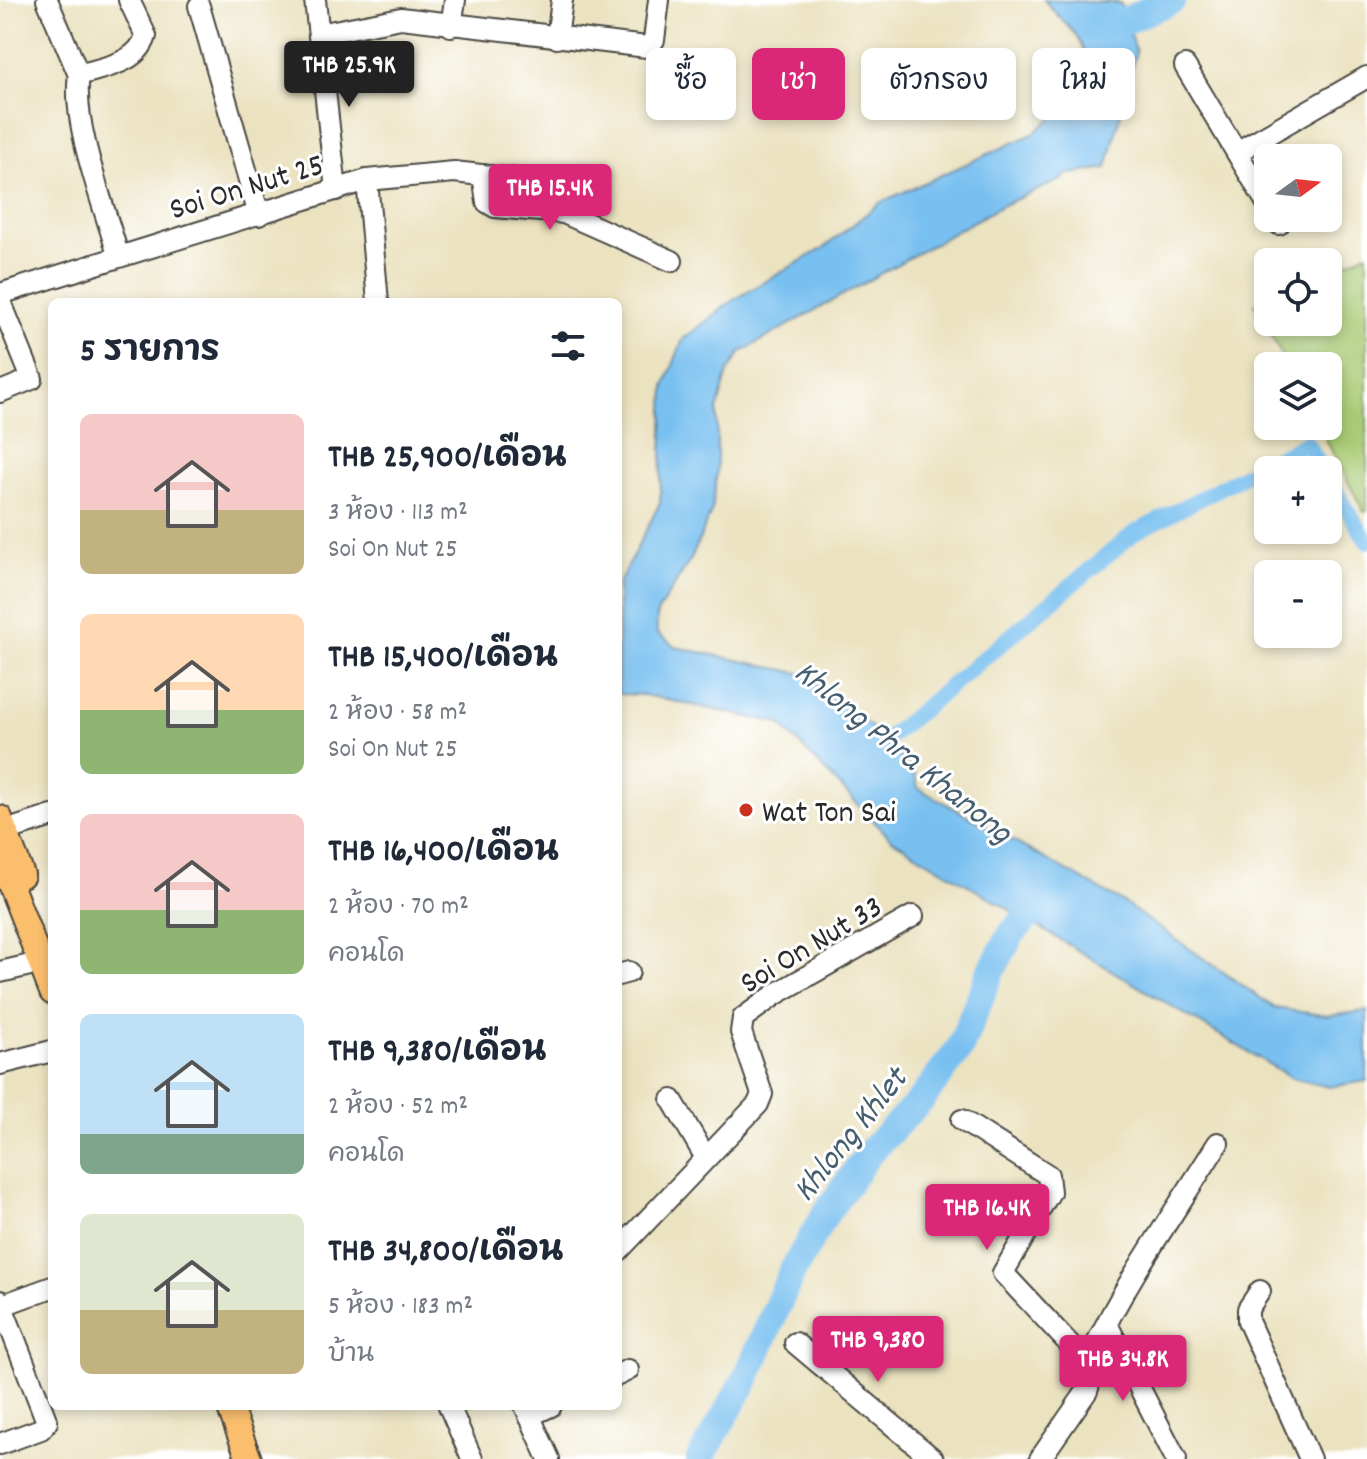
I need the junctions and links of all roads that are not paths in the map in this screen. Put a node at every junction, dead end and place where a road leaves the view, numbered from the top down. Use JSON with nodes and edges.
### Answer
{"nodes":[{"id":1,"x":47,"y":0,"type":"edge"},
{"id":2,"x":129,"y":0,"type":"edge"},
{"id":3,"x":315,"y":0,"type":"edge"},
{"id":4,"x":455,"y":0,"type":"edge"},
{"id":5,"x":562,"y":0,"type":"edge"},
{"id":6,"x":659,"y":0,"type":"edge"},
{"id":7,"x":199,"y":6,"type":"dead end"},
{"id":8,"x":451,"y":26,"type":"junction"},
{"id":9,"x":319,"y":34,"type":"junction"},
{"id":10,"x":557,"y":38,"type":"junction"},
{"id":11,"x":1185,"y":66,"type":"dead end"},
{"id":12,"x":79,"y":75,"type":"junction"},
{"id":13,"x":1366,"y":78,"type":"edge"},
{"id":14,"x":1237,"y":152,"type":"junction"},
{"id":15,"x":483,"y":175,"type":"junction"},
{"id":16,"x":517,"y":179,"type":"dead end"},
{"id":17,"x":367,"y":180,"type":"junction"},
{"id":18,"x":1254,"y":181,"type":"edge"},
{"id":19,"x":336,"y":190,"type":"junction"},
{"id":20,"x":259,"y":215,"type":"junction"},
{"id":21,"x":118,"y":255,"type":"junction"},
{"id":22,"x":672,"y":261,"type":"dead end"},
{"id":23,"x":0,"y":294,"type":"edge"},
{"id":24,"x":378,"y":298,"type":"edge"},
{"id":25,"x":0,"y":300,"type":"edge"},
{"id":26,"x":0,"y":392,"type":"edge"},
{"id":27,"x":48,"y":817,"type":"edge"},
{"id":28,"x":2,"y":827,"type":"edge"},
{"id":29,"x":0,"y":858,"type":"edge"},
{"id":30,"x":913,"y":916,"type":"dead end"},
{"id":31,"x":48,"y":958,"type":"edge"},
{"id":32,"x":0,"y":972,"type":"edge"},
{"id":33,"x":48,"y":1052,"type":"edge"},
{"id":34,"x":0,"y":1064,"type":"edge"},
{"id":35,"x":672,"y":1100,"type":"dead end"},
{"id":36,"x":962,"y":1120,"type":"dead end"},
{"id":37,"x":1218,"y":1143,"type":"dead end"},
{"id":38,"x":706,"y":1158,"type":"junction"},
{"id":39,"x":622,"y":1247,"type":"edge"},
{"id":40,"x":48,"y":1288,"type":"edge"},
{"id":41,"x":1260,"y":1291,"type":"dead end"},
{"id":42,"x":1,"y":1304,"type":"edge"},
{"id":43,"x":1108,"y":1326,"type":"junction"},
{"id":44,"x":795,"y":1343,"type":"dead end"},
{"id":45,"x":1090,"y":1366,"type":"junction"},
{"id":46,"x":214,"y":1410,"type":"edge"},
{"id":47,"x":231,"y":1410,"type":"edge"},
{"id":48,"x":451,"y":1410,"type":"edge"},
{"id":49,"x":527,"y":1411,"type":"edge"},
{"id":50,"x":0,"y":1444,"type":"edge"},
{"id":51,"x":232,"y":1459,"type":"edge"},
{"id":52,"x":249,"y":1459,"type":"edge"},
{"id":53,"x":472,"y":1459,"type":"edge"},
{"id":54,"x":549,"y":1459,"type":"edge"},
{"id":55,"x":933,"y":1459,"type":"edge"},
{"id":56,"x":1040,"y":1459,"type":"edge"},
{"id":57,"x":1176,"y":1459,"type":"edge"},
{"id":58,"x":1310,"y":1459,"type":"edge"}],
"edges":[{"from":1,"to":12,"type":"street"},
{"from":2,"to":12,"type":"street"},
{"from":3,"to":9,"type":"street"},
{"from":4,"to":8,"type":"street"},
{"from":5,"to":10,"type":"street"},
{"from":6,"to":10,"type":"street"},
{"from":7,"to":20,"type":"street"},
{"from":8,"to":9,"type":"street"},
{"from":8,"to":10,"type":"street"},
{"from":9,"to":19,"type":"street"},
{"from":11,"to":14,"type":"street"},
{"from":12,"to":21,"type":"street"},
{"from":13,"to":14,"type":"street"},
{"from":14,"to":18,"type":"street"},
{"from":15,"to":16,"type":"street","name":"Soi On Nut 25"},
{"from":15,"to":17,"type":"street","name":"Soi On Nut 25"},
{"from":15,"to":22,"type":"street"},
{"from":17,"to":19,"type":"street","name":"Soi On Nut 25"},
{"from":17,"to":24,"type":"street"},
{"from":19,"to":20,"type":"street","name":"Soi On Nut 25"},
{"from":20,"to":21,"type":"street","name":"Soi On Nut 25"},
{"from":21,"to":23,"type":"street","name":"Soi On Nut 25"},
{"from":25,"to":26,"type":"street"},
{"from":27,"to":28,"type":"street"},
{"from":28,"to":31,"type":"main road"},
{"from":29,"to":31,"type":"main road"},
{"from":30,"to":38,"type":"street","name":"Soi On Nut 33"},
{"from":31,"to":32,"type":"street"},
{"from":33,"to":34,"type":"street"},
{"from":35,"to":38,"type":"street"},
{"from":36,"to":45,"type":"street"},
{"from":37,"to":43,"type":"street"},
{"from":38,"to":39,"type":"street","name":"Soi On Nut 33"},
{"from":40,"to":42,"type":"street"},
{"from":41,"to":58,"type":"street"},
{"from":42,"to":50,"type":"street"},
{"from":43,"to":45,"type":"street"},
{"from":43,"to":57,"type":"street"},
{"from":44,"to":55,"type":"street"},
{"from":45,"to":56,"type":"street"},
{"from":46,"to":51,"type":"main road"},
{"from":47,"to":52,"type":"main road"},
{"from":48,"to":53,"type":"street"},
{"from":49,"to":54,"type":"street"}]}
